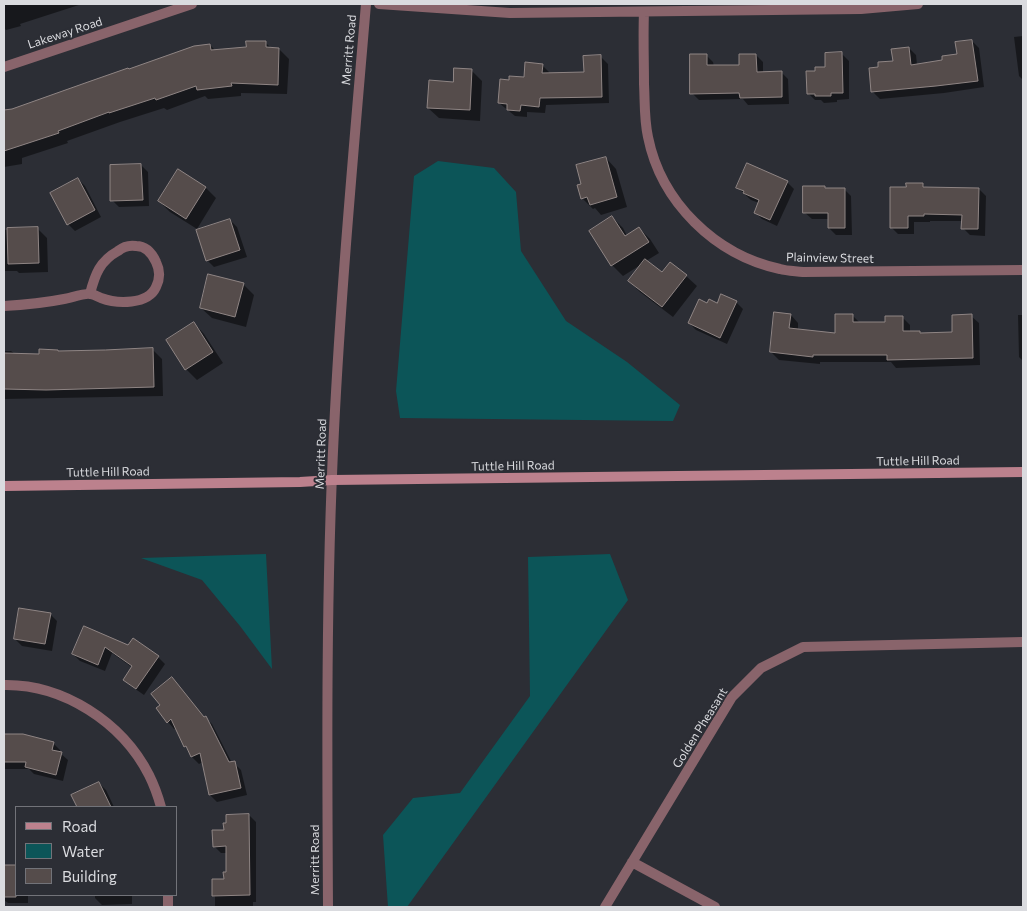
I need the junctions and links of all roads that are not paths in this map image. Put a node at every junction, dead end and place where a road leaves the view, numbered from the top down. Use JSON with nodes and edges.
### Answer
{"nodes":[{"id":1,"x":192,"y":4,"type":"edge"},
{"id":2,"x":366,"y":4,"type":"edge"},
{"id":3,"x":378,"y":4,"type":"edge"},
{"id":4,"x":911,"y":4,"type":"edge"},
{"id":5,"x":644,"y":12,"type":"junction"},
{"id":6,"x":4,"y":66,"type":"edge"},
{"id":7,"x":1023,"y":270,"type":"edge"},
{"id":8,"x":90,"y":294,"type":"junction"},
{"id":9,"x":4,"y":306,"type":"edge"},
{"id":10,"x":1023,"y":472,"type":"edge"},
{"id":11,"x":332,"y":480,"type":"junction"},
{"id":12,"x":4,"y":486,"type":"edge"},
{"id":13,"x":1023,"y":642,"type":"edge"},
{"id":14,"x":4,"y":685,"type":"edge"},
{"id":15,"x":161,"y":806,"type":"edge"},
{"id":16,"x":632,"y":862,"type":"junction"},
{"id":17,"x":328,"y":907,"type":"edge"},
{"id":18,"x":605,"y":907,"type":"edge"},
{"id":19,"x":715,"y":907,"type":"edge"}],
"edges":[{"from":1,"to":6,"type":"street","name":"Lakeway Road"},
{"from":2,"to":11,"type":"street","name":"Merritt Road"},
{"from":3,"to":5,"type":"street"},
{"from":4,"to":5,"type":"street"},
{"from":5,"to":7,"type":"street","name":"Plainview Street"},
{"from":8,"to":8,"type":"street"},
{"from":8,"to":9,"type":"street"},
{"from":10,"to":11,"type":"main road","name":"Tuttle Hill Road"},
{"from":11,"to":12,"type":"main road","name":"Tuttle Hill Road"},
{"from":11,"to":17,"type":"street","name":"Merritt Road"},
{"from":13,"to":16,"type":"street","name":"Golden Pheasant"},
{"from":14,"to":15,"type":"street"},
{"from":16,"to":18,"type":"street","name":"Golden Pheasant"},
{"from":16,"to":19,"type":"street"}]}
